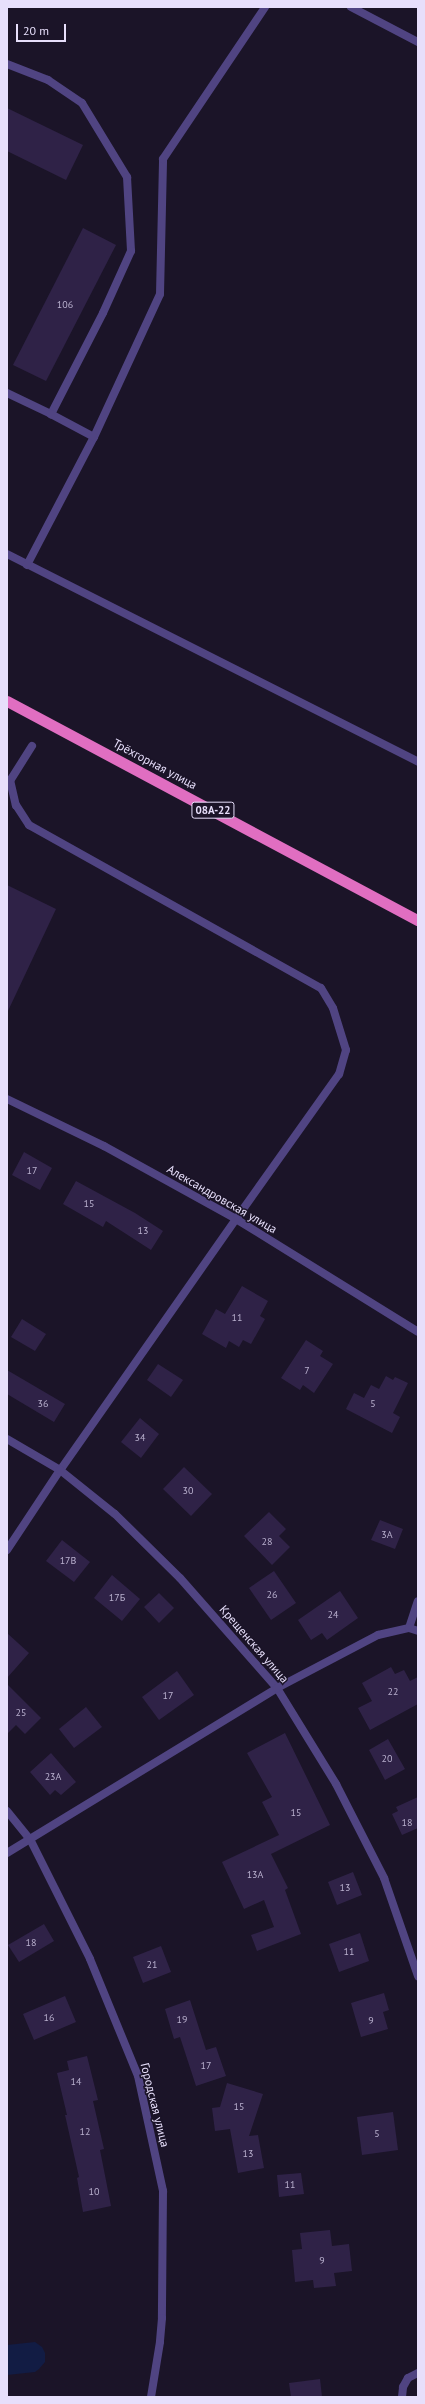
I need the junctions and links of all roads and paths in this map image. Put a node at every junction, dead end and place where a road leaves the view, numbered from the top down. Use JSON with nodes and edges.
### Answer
{"nodes":[{"id":1,"x":265,"y":7,"type":"edge"},
{"id":2,"x":351,"y":7,"type":"edge"},
{"id":3,"x":418,"y":42,"type":"edge"},
{"id":4,"x":7,"y":64,"type":"edge"},
{"id":5,"x":7,"y":393,"type":"edge"},
{"id":6,"x":51,"y":414,"type":"junction"},
{"id":7,"x":94,"y":437,"type":"junction"},
{"id":8,"x":7,"y":554,"type":"edge"},
{"id":9,"x":27,"y":565,"type":"junction"},
{"id":10,"x":7,"y":701,"type":"edge"},
{"id":11,"x":32,"y":746,"type":"dead end"},
{"id":12,"x":418,"y":762,"type":"edge"},
{"id":13,"x":9,"y":782,"type":"edge"},
{"id":14,"x":418,"y":920,"type":"edge"},
{"id":15,"x":7,"y":1099,"type":"edge"},
{"id":16,"x":236,"y":1219,"type":"junction"},
{"id":17,"x":418,"y":1332,"type":"edge"},
{"id":18,"x":7,"y":1439,"type":"edge"},
{"id":19,"x":60,"y":1470,"type":"junction"},
{"id":20,"x":7,"y":1550,"type":"edge"},
{"id":21,"x":418,"y":1601,"type":"edge"},
{"id":22,"x":409,"y":1628,"type":"junction"},
{"id":23,"x":418,"y":1631,"type":"edge"},
{"id":24,"x":277,"y":1688,"type":"junction"},
{"id":25,"x":7,"y":1811,"type":"edge"},
{"id":26,"x":30,"y":1839,"type":"junction"},
{"id":27,"x":7,"y":1853,"type":"edge"},
{"id":28,"x":418,"y":1976,"type":"edge"},
{"id":29,"x":418,"y":2373,"type":"edge"},
{"id":30,"x":151,"y":2397,"type":"edge"},
{"id":31,"x":402,"y":2397,"type":"edge"}],
"edges":[{"from":1,"to":7,"type":"street"},
{"from":2,"to":3,"type":"street"},
{"from":4,"to":6,"type":"street"},
{"from":5,"to":6,"type":"street"},
{"from":6,"to":7,"type":"street"},
{"from":7,"to":9,"type":"street"},
{"from":8,"to":9,"type":"street"},
{"from":9,"to":12,"type":"street"},
{"from":10,"to":14,"type":"highway","name":"Трёхгорная улица","number":"08А-22"},
{"from":11,"to":13,"type":"street"},
{"from":13,"to":16,"type":"street"},
{"from":15,"to":16,"type":"street","name":"Александровская улица"},
{"from":16,"to":17,"type":"street","name":"Александровская улица"},
{"from":16,"to":19,"type":"street"},
{"from":18,"to":19,"type":"street","name":"Крещенская улица"},
{"from":19,"to":20,"type":"street"},
{"from":19,"to":24,"type":"street","name":"Крещенская улица"},
{"from":21,"to":22,"type":"street"},
{"from":22,"to":23,"type":"street"},
{"from":22,"to":24,"type":"street"},
{"from":24,"to":26,"type":"street"},
{"from":24,"to":28,"type":"street","name":"Крещенская улица"},
{"from":25,"to":26,"type":"street","name":"Городская улица"},
{"from":26,"to":27,"type":"street"},
{"from":26,"to":30,"type":"street","name":"Городская улица"},
{"from":29,"to":31,"type":"street"}]}
